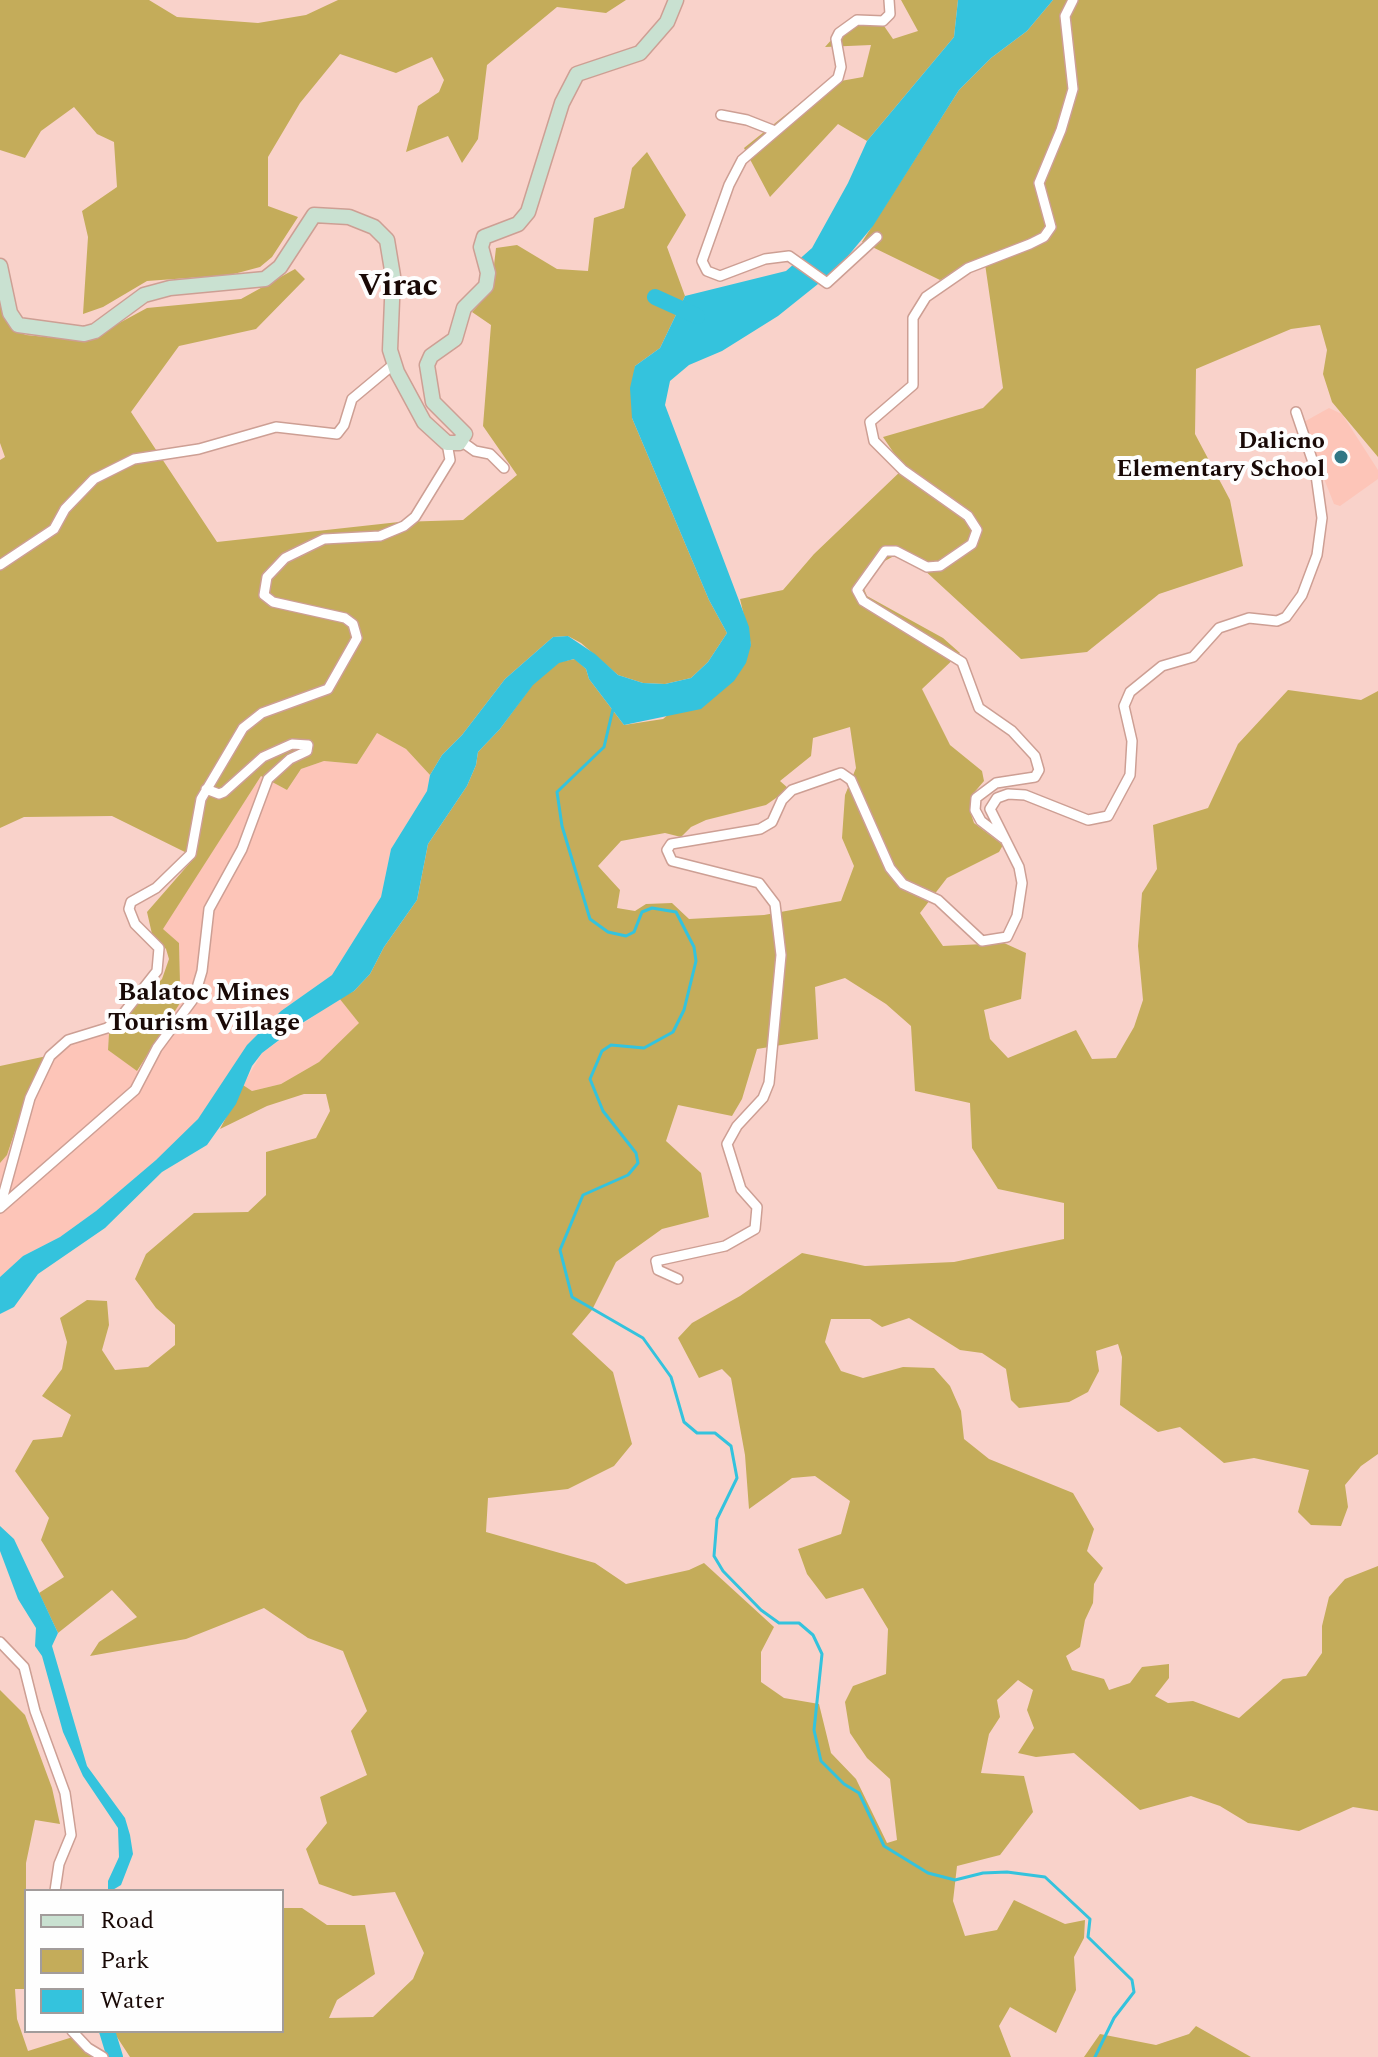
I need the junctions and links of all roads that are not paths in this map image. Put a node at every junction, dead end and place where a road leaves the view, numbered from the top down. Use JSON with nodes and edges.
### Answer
{"nodes":[{"id":1,"x":676,"y":0,"type":"edge"},
{"id":2,"x":889,"y":0,"type":"edge"},
{"id":3,"x":1073,"y":0,"type":"edge"},
{"id":4,"x":721,"y":115,"type":"dead end"},
{"id":5,"x":775,"y":131,"type":"junction"},
{"id":6,"x":877,"y":237,"type":"dead end"},
{"id":7,"x":0,"y":266,"type":"edge"},
{"id":8,"x":394,"y":364,"type":"junction"},
{"id":9,"x":1296,"y":412,"type":"dead end"},
{"id":10,"x":453,"y":443,"type":"junction"},
{"id":11,"x":504,"y":468,"type":"dead end"},
{"id":12,"x":0,"y":565,"type":"edge"},
{"id":13,"x":206,"y":789,"type":"junction"},
{"id":14,"x":1008,"y":843,"type":"junction"},
{"id":15,"x":0,"y":1208,"type":"edge"},
{"id":16,"x":678,"y":1279,"type":"dead end"},
{"id":17,"x":0,"y":1642,"type":"edge"},
{"id":18,"x":55,"y":1889,"type":"edge"},
{"id":19,"x":74,"y":2033,"type":"edge"},
{"id":20,"x":103,"y":2057,"type":"edge"}],
"edges":[{"from":1,"to":10,"type":"main road"},
{"from":2,"to":5,"type":"street"},
{"from":3,"to":14,"type":"street"},
{"from":4,"to":5,"type":"street"},
{"from":5,"to":6,"type":"street"},
{"from":7,"to":8,"type":"main road"},
{"from":8,"to":10,"type":"main road"},
{"from":8,"to":12,"type":"street"},
{"from":9,"to":14,"type":"street"},
{"from":10,"to":11,"type":"street"},
{"from":10,"to":13,"type":"street"},
{"from":13,"to":15,"type":"street"},
{"from":13,"to":15,"type":"street"},
{"from":14,"to":16,"type":"street"},
{"from":17,"to":18,"type":"street"},
{"from":19,"to":20,"type":"street"}]}
